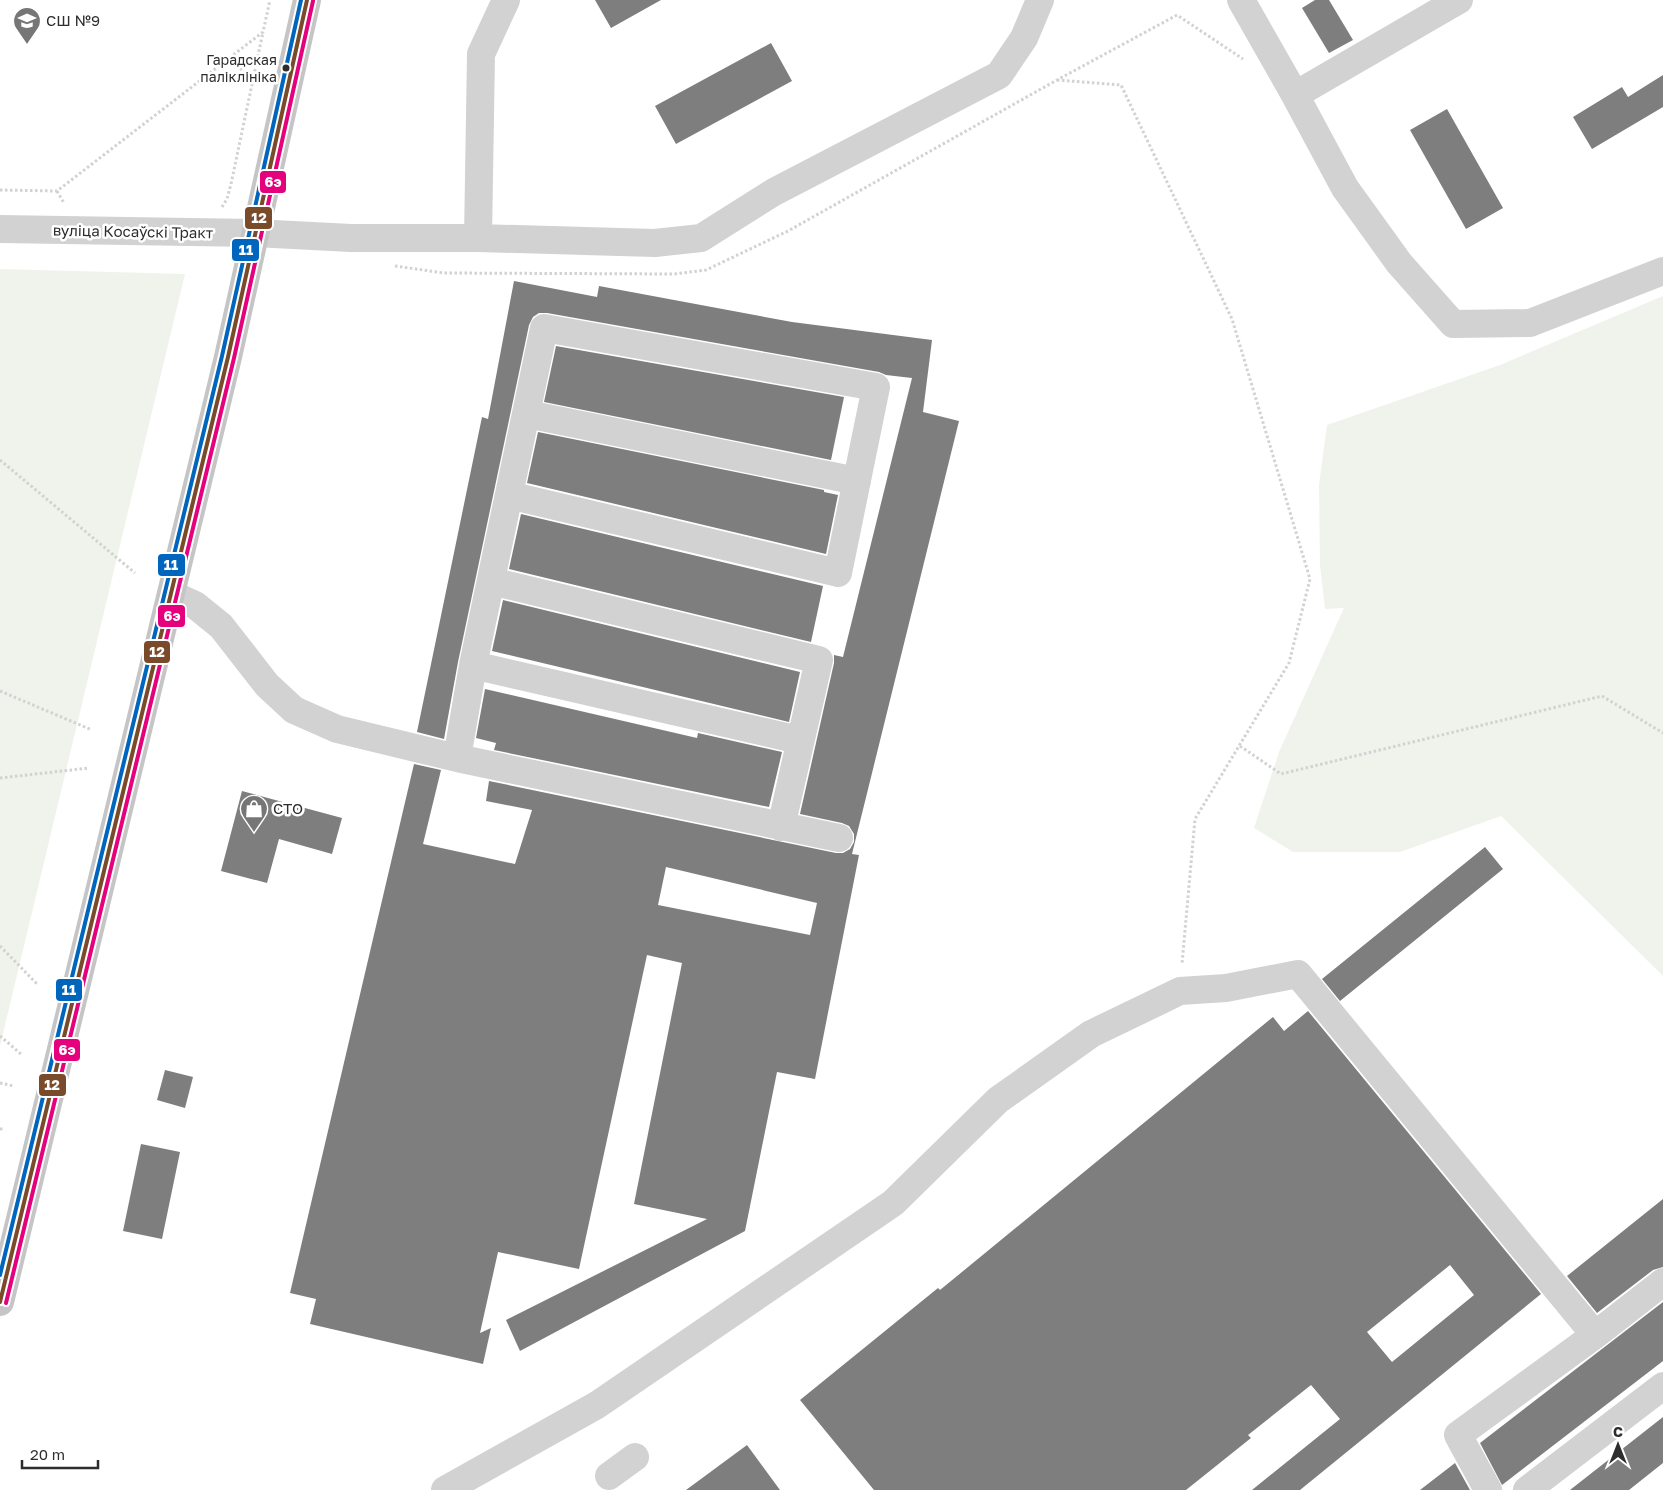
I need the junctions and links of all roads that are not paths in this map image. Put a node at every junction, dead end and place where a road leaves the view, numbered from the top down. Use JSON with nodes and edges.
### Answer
{"nodes":[{"id":1,"x":307,"y":0,"type":"edge"},
{"id":2,"x":506,"y":0,"type":"edge"},
{"id":3,"x":1040,"y":0,"type":"edge"},
{"id":4,"x":1241,"y":0,"type":"edge"},
{"id":5,"x":1459,"y":0,"type":"edge"},
{"id":6,"x":1295,"y":95,"type":"junction"},
{"id":7,"x":0,"y":229,"type":"edge"},
{"id":8,"x":254,"y":233,"type":"junction"},
{"id":9,"x":478,"y":238,"type":"junction"},
{"id":10,"x":1663,"y":271,"type":"edge"},
{"id":11,"x":526,"y":414,"type":"junction"},
{"id":12,"x":857,"y":481,"type":"junction"},
{"id":13,"x":509,"y":495,"type":"junction"},
{"id":14,"x":491,"y":581,"type":"junction"},
{"id":15,"x":171,"y":594,"type":"junction"},
{"id":16,"x":473,"y":665,"type":"junction"},
{"id":17,"x":799,"y":740,"type":"junction"},
{"id":18,"x":456,"y":758,"type":"junction"},
{"id":19,"x":781,"y":826,"type":"junction"},
{"id":20,"x":839,"y":838,"type":"dead end"},
{"id":21,"x":1663,"y":1282,"type":"edge"},
{"id":22,"x":0,"y":1302,"type":"edge"},
{"id":23,"x":1595,"y":1335,"type":"junction"},
{"id":24,"x":1663,"y":1386,"type":"edge"},
{"id":25,"x":635,"y":1457,"type":"dead end"},
{"id":26,"x":609,"y":1476,"type":"dead end"},
{"id":27,"x":445,"y":1490,"type":"edge"},
{"id":28,"x":1488,"y":1490,"type":"edge"},
{"id":29,"x":1527,"y":1490,"type":"edge"}],
"edges":[{"from":1,"to":8,"type":"main road"},
{"from":2,"to":9,"type":"street"},
{"from":3,"to":9,"type":"street","name":"вуліца Косаўскі Тракт"},
{"from":4,"to":6,"type":"street"},
{"from":5,"to":6,"type":"street"},
{"from":6,"to":10,"type":"street"},
{"from":7,"to":8,"type":"street","name":"вуліца Косаўскі Тракт"},
{"from":8,"to":9,"type":"street","name":"вуліца Косаўскі Тракт"},
{"from":8,"to":15,"type":"main road"},
{"from":11,"to":12,"type":"street"},
{"from":11,"to":12,"type":"street"},
{"from":11,"to":13,"type":"street"},
{"from":12,"to":13,"type":"street"},
{"from":13,"to":14,"type":"street"},
{"from":14,"to":16,"type":"street"},
{"from":14,"to":17,"type":"street"},
{"from":15,"to":18,"type":"street"},
{"from":15,"to":22,"type":"main road"},
{"from":16,"to":17,"type":"street"},
{"from":16,"to":18,"type":"street"},
{"from":17,"to":19,"type":"street"},
{"from":18,"to":19,"type":"street"},
{"from":19,"to":20,"type":"street"},
{"from":21,"to":23,"type":"street"},
{"from":23,"to":27,"type":"street"},
{"from":23,"to":28,"type":"street"},
{"from":24,"to":29,"type":"street"},
{"from":25,"to":26,"type":"street"}]}
